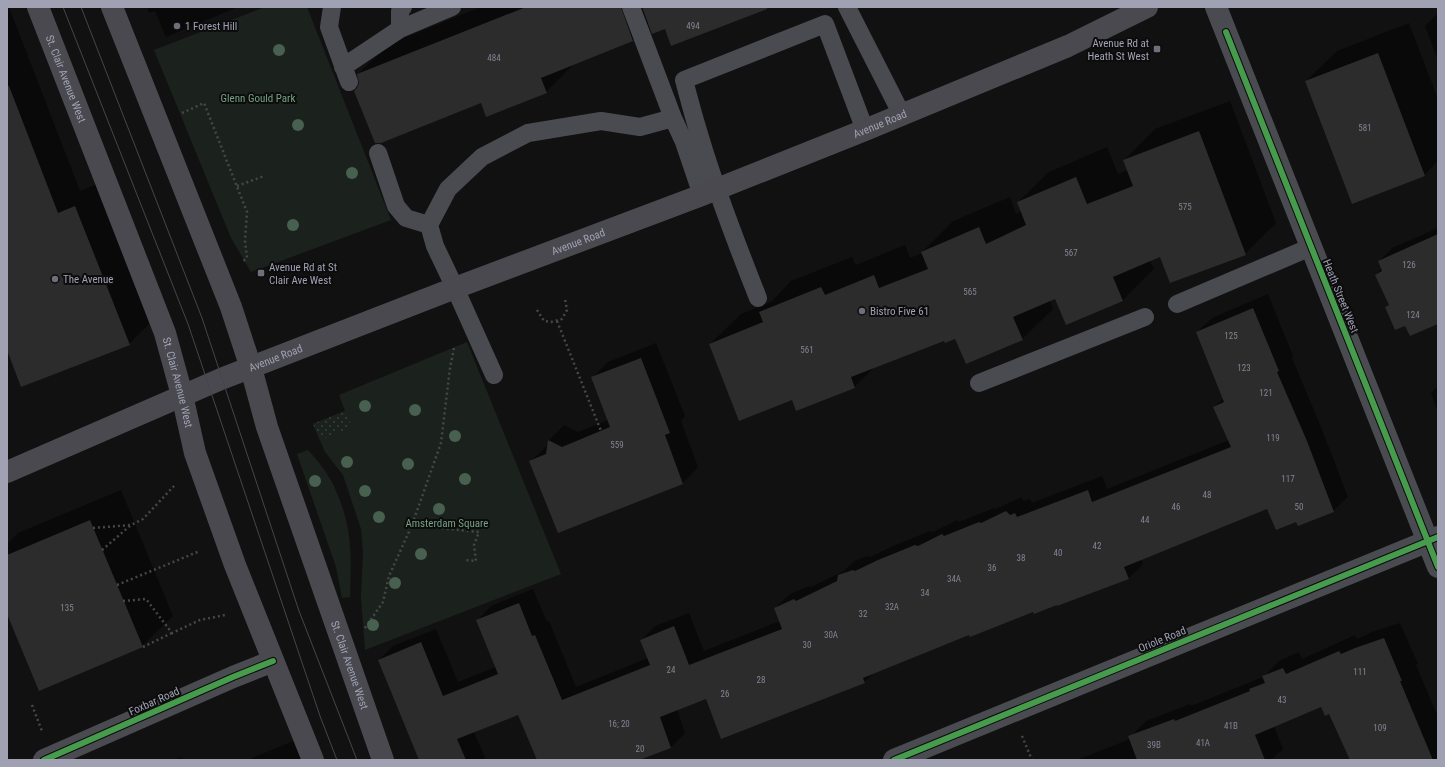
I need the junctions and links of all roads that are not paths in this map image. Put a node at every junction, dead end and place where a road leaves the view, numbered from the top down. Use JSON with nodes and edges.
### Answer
{"nodes":[{"id":1,"x":38,"y":7,"type":"edge"},
{"id":2,"x":112,"y":7,"type":"edge"},
{"id":3,"x":332,"y":7,"type":"edge"},
{"id":4,"x":403,"y":7,"type":"edge"},
{"id":5,"x":452,"y":7,"type":"edge"},
{"id":6,"x":631,"y":7,"type":"edge"},
{"id":7,"x":848,"y":7,"type":"edge"},
{"id":8,"x":1146,"y":7,"type":"edge"},
{"id":9,"x":1216,"y":7,"type":"edge"},
{"id":10,"x":400,"y":29,"type":"junction"},
{"id":11,"x":902,"y":114,"type":"junction"},
{"id":12,"x":673,"y":118,"type":"junction"},
{"id":13,"x":865,"y":130,"type":"junction"},
{"id":14,"x":378,"y":153,"type":"dead end"},
{"id":15,"x":710,"y":192,"type":"junction"},
{"id":16,"x":429,"y":225,"type":"junction"},
{"id":17,"x":1311,"y":248,"type":"junction"},
{"id":18,"x":455,"y":288,"type":"junction"},
{"id":19,"x":758,"y":298,"type":"dead end"},
{"id":20,"x":1178,"y":304,"type":"dead end"},
{"id":21,"x":1145,"y":317,"type":"dead end"},
{"id":22,"x":251,"y":368,"type":"junction"},
{"id":23,"x":494,"y":375,"type":"dead end"},
{"id":24,"x":979,"y":383,"type":"dead end"},
{"id":25,"x":182,"y":395,"type":"junction"},
{"id":26,"x":7,"y":472,"type":"edge"},
{"id":27,"x":1433,"y":539,"type":"edge"},
{"id":28,"x":1438,"y":567,"type":"edge"},
{"id":29,"x":273,"y":661,"type":"junction"},
{"id":30,"x":44,"y":760,"type":"edge"},
{"id":31,"x":313,"y":760,"type":"edge"},
{"id":32,"x":383,"y":760,"type":"edge"},
{"id":33,"x":894,"y":760,"type":"edge"}],
"edges":[{"from":1,"to":25,"type":"main road","name":"St. Clair Avenue West"},
{"from":2,"to":22,"type":"main road","name":"St. Clair Avenue West"},
{"from":3,"to":10,"type":"lane"},
{"from":4,"to":10,"type":"lane"},
{"from":5,"to":10,"type":"lane"},
{"from":6,"to":12,"type":"lane"},
{"from":7,"to":11,"type":"lane"},
{"from":8,"to":11,"type":"main road","name":"Avenue Road"},
{"from":9,"to":17,"type":"street","name":"Heath Street West"},
{"from":11,"to":13,"type":"main road","name":"Avenue Road"},
{"from":12,"to":15,"type":"lane"},
{"from":12,"to":16,"type":"lane"},
{"from":13,"to":15,"type":"main road","name":"Avenue Road"},
{"from":13,"to":15,"type":"lane"},
{"from":14,"to":16,"type":"lane"},
{"from":15,"to":18,"type":"main road","name":"Avenue Road"},
{"from":15,"to":19,"type":"lane"},
{"from":16,"to":18,"type":"lane"},
{"from":17,"to":20,"type":"lane"},
{"from":17,"to":27,"type":"street","name":"Heath Street West"},
{"from":18,"to":22,"type":"main road","name":"Avenue Road"},
{"from":18,"to":23,"type":"lane"},
{"from":21,"to":24,"type":"lane"},
{"from":22,"to":25,"type":"main road","name":"Avenue Road"},
{"from":22,"to":32,"type":"main road","name":"St. Clair Avenue West"},
{"from":25,"to":26,"type":"main road","name":"Avenue Road"},
{"from":25,"to":29,"type":"main road","name":"St. Clair Avenue West"},
{"from":27,"to":28,"type":"street","name":"Heath Street West"},
{"from":27,"to":33,"type":"street","name":"Oriole Road"},
{"from":29,"to":30,"type":"street","name":"Foxbar Road"},
{"from":29,"to":31,"type":"main road","name":"St. Clair Avenue West"}]}
